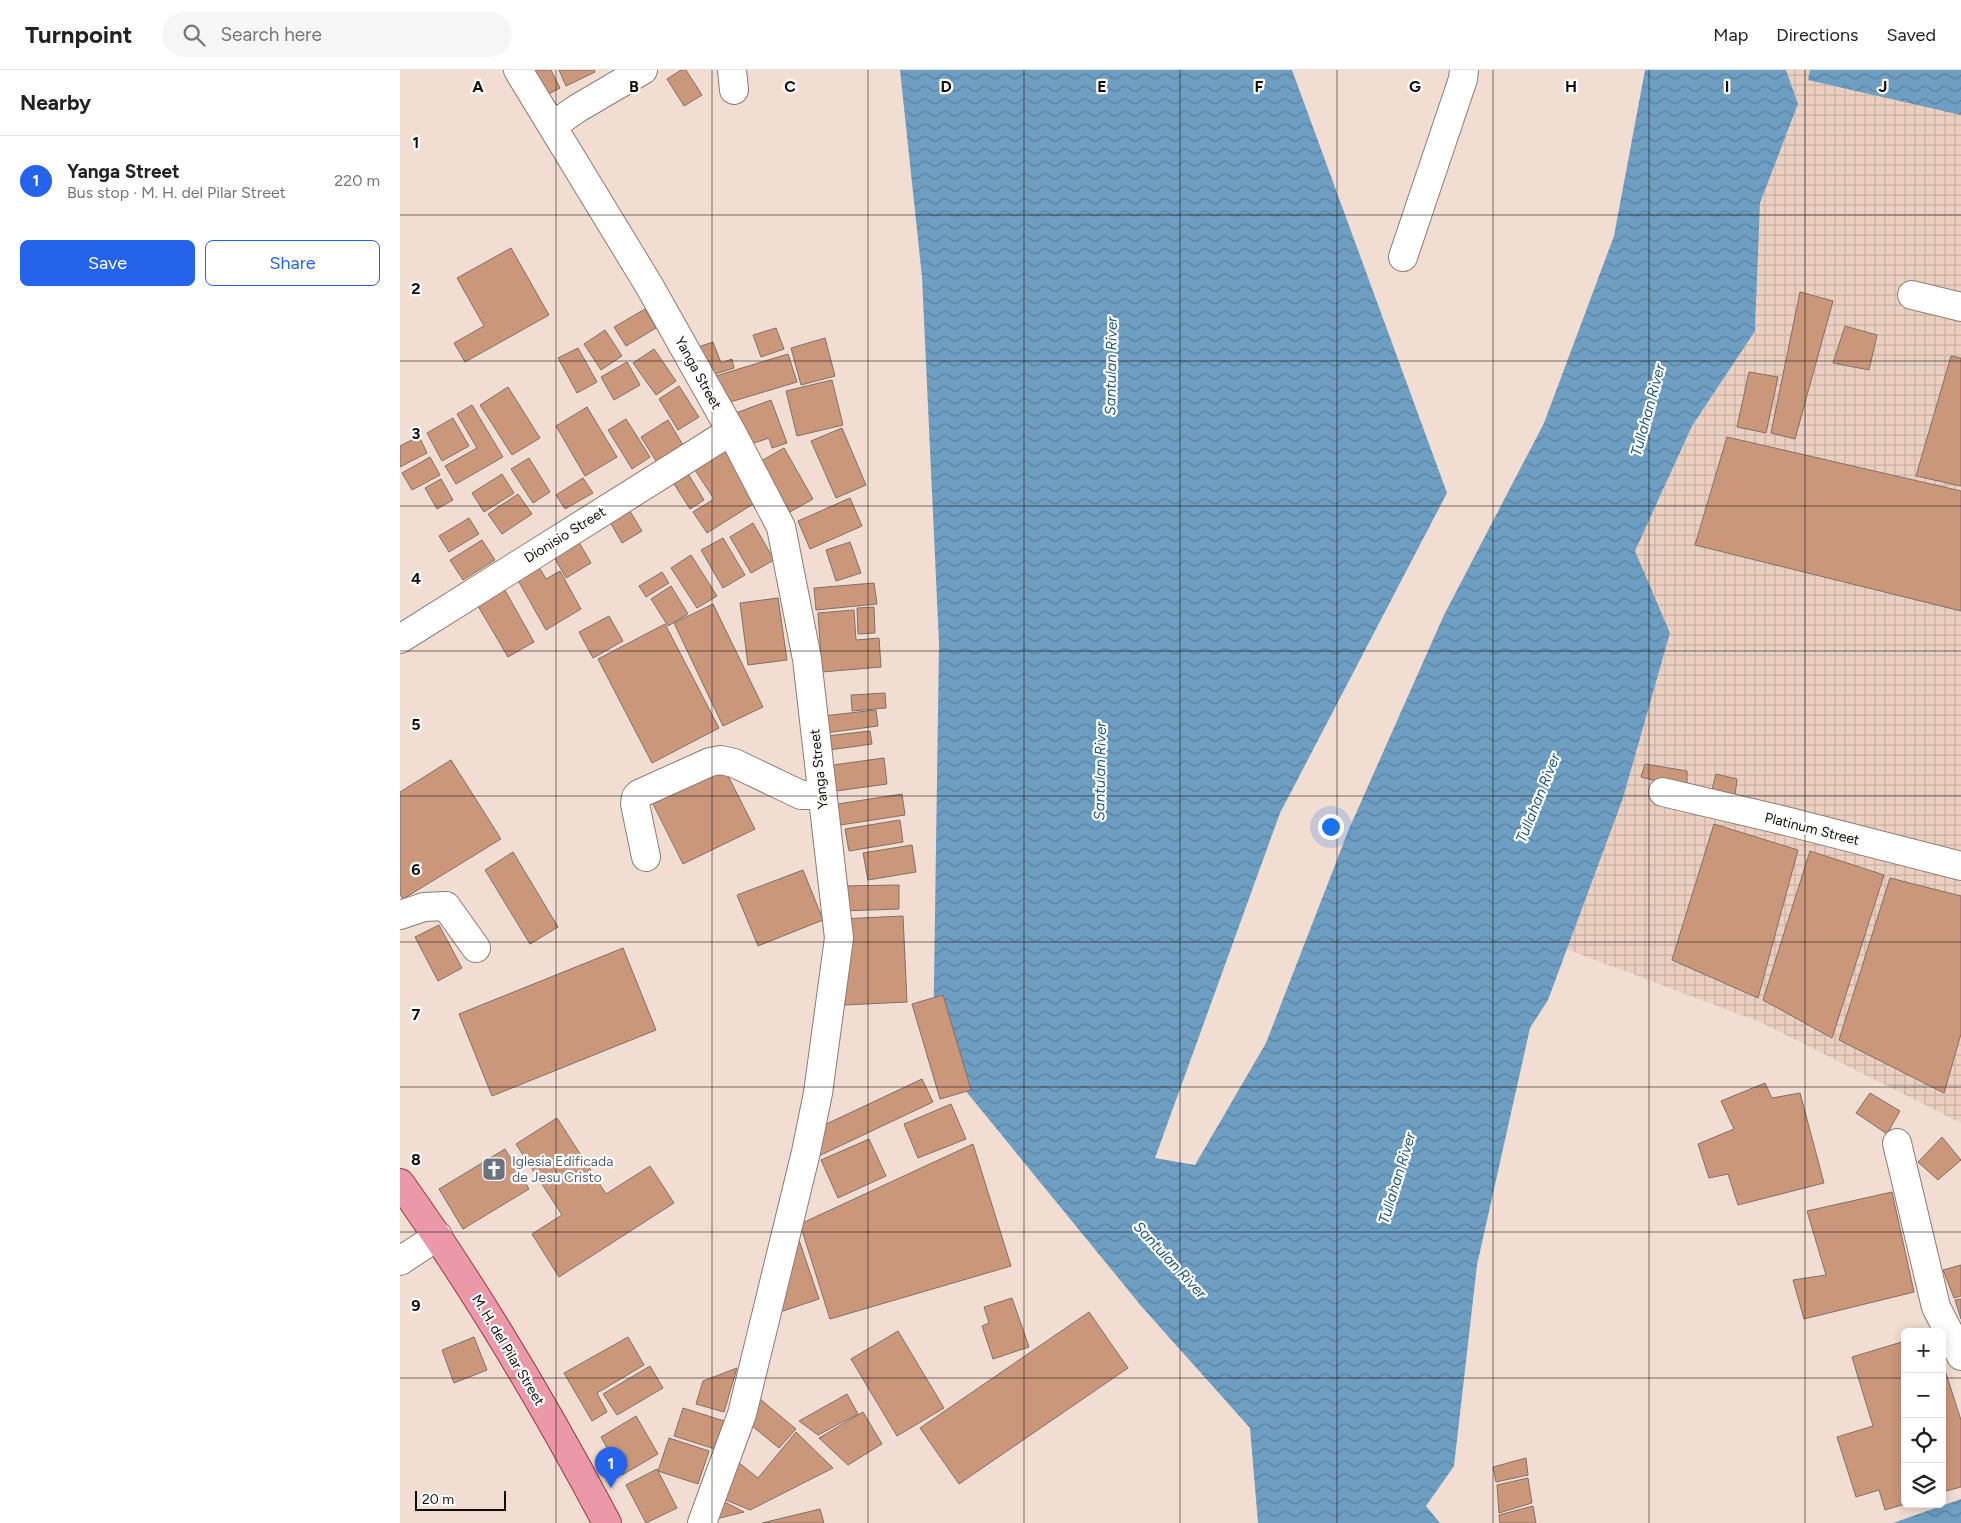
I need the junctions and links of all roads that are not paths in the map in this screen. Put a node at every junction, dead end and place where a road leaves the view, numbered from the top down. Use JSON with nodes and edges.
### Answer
{"nodes":[{"id":1,"x":518,"y":70,"type":"edge"},
{"id":2,"x":643,"y":70,"type":"edge"},
{"id":3,"x":1464,"y":70,"type":"edge"},
{"id":4,"x":552,"y":126,"type":"junction"},
{"id":5,"x":1403,"y":257,"type":"dead end"},
{"id":6,"x":1912,"y":295,"type":"dead end"},
{"id":7,"x":1961,"y":306,"type":"edge"},
{"id":8,"x":731,"y":430,"type":"junction"},
{"id":9,"x":400,"y":639,"type":"edge"},
{"id":10,"x":1663,"y":792,"type":"dead end"},
{"id":11,"x":822,"y":795,"type":"junction"},
{"id":12,"x":646,"y":858,"type":"dead end"},
{"id":13,"x":1961,"y":866,"type":"edge"},
{"id":14,"x":400,"y":915,"type":"edge"},
{"id":15,"x":476,"y":948,"type":"dead end"},
{"id":16,"x":1897,"y":1142,"type":"dead end"},
{"id":17,"x":400,"y":1183,"type":"edge"},
{"id":18,"x":438,"y":1236,"type":"junction"},
{"id":19,"x":400,"y":1261,"type":"edge"},
{"id":20,"x":1961,"y":1356,"type":"edge"},
{"id":21,"x":607,"y":1523,"type":"edge"},
{"id":22,"x":702,"y":1523,"type":"edge"}],
"edges":[{"from":1,"to":4,"type":"street","name":"Yanga Street"},
{"from":2,"to":4,"type":"street"},
{"from":3,"to":5,"type":"street"},
{"from":4,"to":8,"type":"street","name":"Yanga Street"},
{"from":6,"to":7,"type":"street"},
{"from":8,"to":9,"type":"street","name":"Dionisio Street"},
{"from":8,"to":11,"type":"street","name":"Yanga Street"},
{"from":10,"to":13,"type":"street","name":"Platinum Street"},
{"from":11,"to":12,"type":"street"},
{"from":11,"to":22,"type":"street","name":"Yanga Street"},
{"from":14,"to":15,"type":"street"},
{"from":16,"to":20,"type":"street"},
{"from":17,"to":18,"type":"main road","name":"M. H. del Pilar Street"},
{"from":18,"to":19,"type":"street"},
{"from":18,"to":21,"type":"main road","name":"M. H. del Pilar Street"}]}
